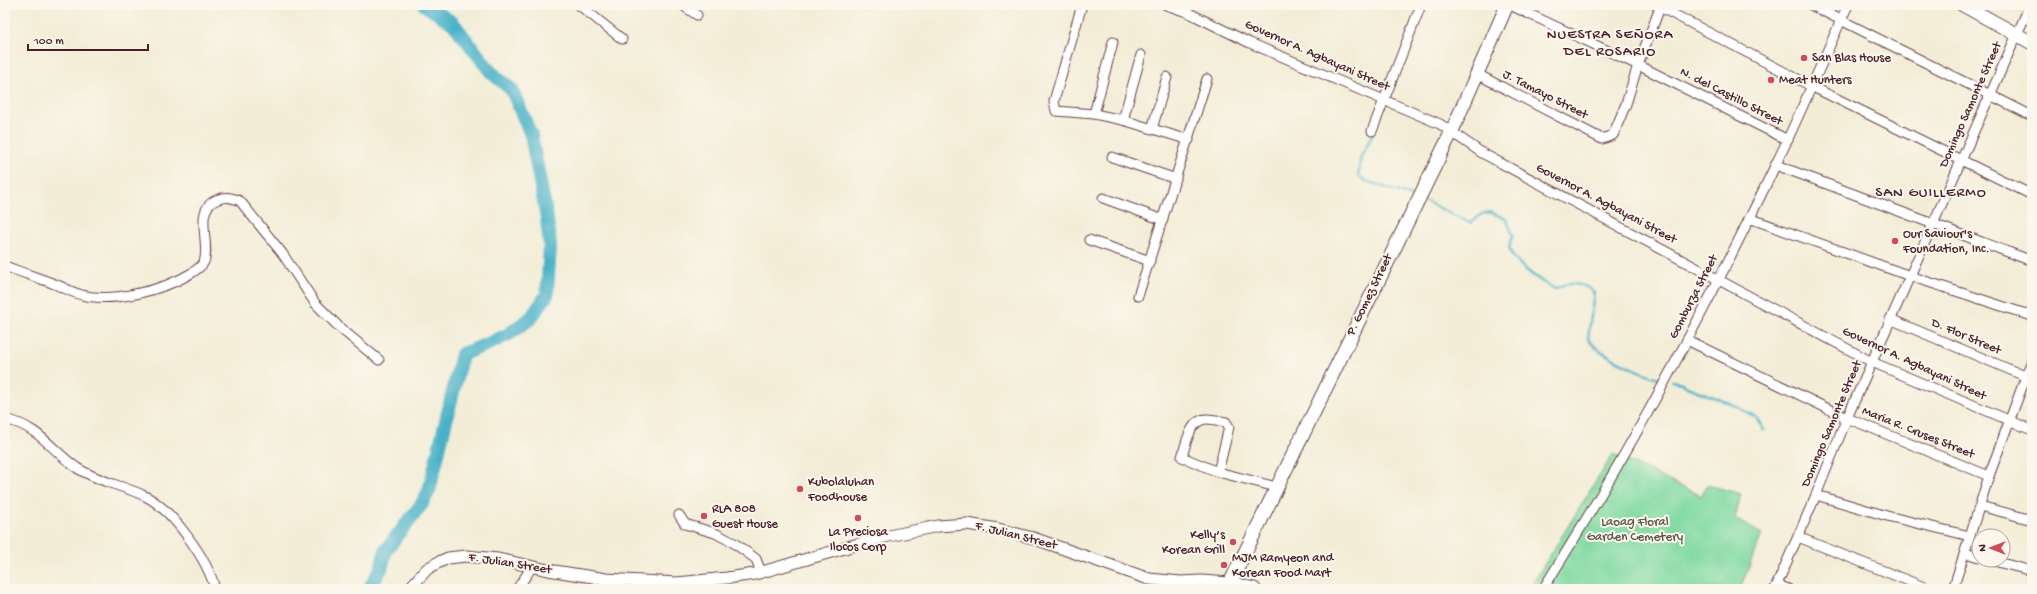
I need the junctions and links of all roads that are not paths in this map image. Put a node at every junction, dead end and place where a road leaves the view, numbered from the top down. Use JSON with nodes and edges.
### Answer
{"nodes":[{"id":1,"x":579,"y":5,"type":"edge"},
{"id":2,"x":682,"y":5,"type":"edge"},
{"id":3,"x":1082,"y":5,"type":"edge"},
{"id":4,"x":1166,"y":5,"type":"edge"},
{"id":5,"x":1421,"y":5,"type":"edge"},
{"id":6,"x":1506,"y":5,"type":"edge"},
{"id":7,"x":1510,"y":5,"type":"edge"},
{"id":8,"x":1811,"y":5,"type":"edge"},
{"id":9,"x":1848,"y":5,"type":"edge"},
{"id":10,"x":1963,"y":5,"type":"edge"},
{"id":11,"x":2030,"y":5,"type":"edge"},
{"id":12,"x":1659,"y":6,"type":"edge"},
{"id":13,"x":697,"y":15,"type":"dead end"},
{"id":14,"x":1841,"y":20,"type":"junction"},
{"id":15,"x":2017,"y":35,"type":"junction"},
{"id":16,"x":622,"y":39,"type":"dead end"},
{"id":17,"x":1113,"y":42,"type":"dead end"},
{"id":18,"x":2032,"y":43,"type":"edge"},
{"id":19,"x":1141,"y":56,"type":"dead end"},
{"id":20,"x":1638,"y":65,"type":"junction"},
{"id":21,"x":1477,"y":74,"type":"junction"},
{"id":22,"x":1167,"y":77,"type":"dead end"},
{"id":23,"x":1207,"y":79,"type":"dead end"},
{"id":24,"x":1811,"y":86,"type":"junction"},
{"id":25,"x":1990,"y":95,"type":"junction"},
{"id":26,"x":1384,"y":100,"type":"junction"},
{"id":27,"x":1094,"y":114,"type":"junction"},
{"id":28,"x":2032,"y":116,"type":"edge"},
{"id":29,"x":1123,"y":120,"type":"junction"},
{"id":30,"x":1152,"y":129,"type":"junction"},
{"id":31,"x":1452,"y":130,"type":"junction"},
{"id":32,"x":1372,"y":131,"type":"dead end"},
{"id":33,"x":1189,"y":140,"type":"junction"},
{"id":34,"x":1788,"y":140,"type":"junction"},
{"id":35,"x":1112,"y":157,"type":"dead end"},
{"id":36,"x":1961,"y":159,"type":"junction"},
{"id":37,"x":1776,"y":164,"type":"junction"},
{"id":38,"x":1176,"y":179,"type":"junction"},
{"id":39,"x":2032,"y":195,"type":"edge"},
{"id":40,"x":1103,"y":198,"type":"dead end"},
{"id":41,"x":1749,"y":218,"type":"junction"},
{"id":42,"x":1163,"y":220,"type":"junction"},
{"id":43,"x":1932,"y":225,"type":"junction"},
{"id":44,"x":1089,"y":240,"type":"dead end"},
{"id":45,"x":1150,"y":261,"type":"junction"},
{"id":46,"x":2032,"y":261,"type":"edge"},
{"id":47,"x":5,"y":266,"type":"edge"},
{"id":48,"x":1910,"y":276,"type":"junction"},
{"id":49,"x":1718,"y":279,"type":"junction"},
{"id":50,"x":1138,"y":296,"type":"dead end"},
{"id":51,"x":2032,"y":316,"type":"edge"},
{"id":52,"x":1890,"y":319,"type":"junction"},
{"id":53,"x":1687,"y":340,"type":"junction"},
{"id":54,"x":380,"y":360,"type":"dead end"},
{"id":55,"x":2032,"y":360,"type":"edge"},
{"id":56,"x":1872,"y":362,"type":"junction"},
{"id":57,"x":2029,"y":378,"type":"edge"},
{"id":58,"x":1847,"y":418,"type":"junction"},
{"id":59,"x":5,"y":420,"type":"edge"},
{"id":60,"x":2009,"y":421,"type":"junction"},
{"id":61,"x":2032,"y":430,"type":"edge"},
{"id":62,"x":1218,"y":472,"type":"junction"},
{"id":63,"x":1989,"y":476,"type":"junction"},
{"id":64,"x":1276,"y":487,"type":"junction"},
{"id":65,"x":1816,"y":495,"type":"junction"},
{"id":66,"x":1980,"y":506,"type":"junction"},
{"id":67,"x":679,"y":515,"type":"dead end"},
{"id":68,"x":2032,"y":520,"type":"edge"},
{"id":69,"x":1970,"y":536,"type":"junction"},
{"id":70,"x":1798,"y":537,"type":"junction"},
{"id":71,"x":1965,"y":553,"type":"junction"},
{"id":72,"x":1971,"y":555,"type":"edge"},
{"id":73,"x":2011,"y":566,"type":"edge"},
{"id":74,"x":532,"y":567,"type":"junction"},
{"id":75,"x":761,"y":572,"type":"junction"},
{"id":76,"x":2032,"y":572,"type":"edge"},
{"id":77,"x":1230,"y":583,"type":"junction"},
{"id":78,"x":1776,"y":587,"type":"edge"},
{"id":79,"x":214,"y":589,"type":"edge"},
{"id":80,"x":409,"y":589,"type":"edge"},
{"id":81,"x":517,"y":589,"type":"edge"},
{"id":82,"x":1254,"y":589,"type":"edge"},
{"id":83,"x":1543,"y":589,"type":"edge"},
{"id":84,"x":1788,"y":589,"type":"edge"},
{"id":85,"x":1929,"y":589,"type":"edge"},
{"id":86,"x":1953,"y":589,"type":"edge"}],
"edges":[{"from":1,"to":16,"type":"street"},
{"from":2,"to":13,"type":"street"},
{"from":3,"to":27,"type":"street"},
{"from":4,"to":26,"type":"street","name":"Governor A. Agbayani Street"},
{"from":5,"to":26,"type":"street"},
{"from":6,"to":21,"type":"main road","name":"P. Gomez Street"},
{"from":7,"to":20,"type":"street","name":"N. del Castillo Street"},
{"from":8,"to":14,"type":"street"},
{"from":9,"to":14,"type":"street","name":"Gomburza Street"},
{"from":10,"to":15,"type":"main road"},
{"from":11,"to":15,"type":"street","name":"Domingo Samonte Street"},
{"from":12,"to":20,"type":"street"},
{"from":12,"to":24,"type":"street"},
{"from":14,"to":24,"type":"street","name":"Gomburza Street"},
{"from":14,"to":25,"type":"street"},
{"from":15,"to":18,"type":"main road"},
{"from":15,"to":25,"type":"street","name":"Domingo Samonte Street"},
{"from":17,"to":27,"type":"street"},
{"from":19,"to":29,"type":"street"},
{"from":20,"to":21,"type":"street","name":"J. Tamayo Street"},
{"from":20,"to":34,"type":"street","name":"N. del Castillo Street"},
{"from":21,"to":31,"type":"main road","name":"P. Gomez Street"},
{"from":22,"to":30,"type":"street"},
{"from":23,"to":33,"type":"street"},
{"from":24,"to":34,"type":"street","name":"Gomburza Street"},
{"from":24,"to":36,"type":"street"},
{"from":25,"to":28,"type":"street"},
{"from":25,"to":36,"type":"street","name":"Domingo Samonte Street"},
{"from":26,"to":31,"type":"street","name":"Governor A. Agbayani Street"},
{"from":26,"to":32,"type":"street"},
{"from":27,"to":29,"type":"street"},
{"from":29,"to":30,"type":"street"},
{"from":30,"to":33,"type":"street"},
{"from":31,"to":49,"type":"street","name":"Governor A. Agbayani Street"},
{"from":31,"to":64,"type":"main road","name":"P. Gomez Street"},
{"from":33,"to":38,"type":"street"},
{"from":34,"to":37,"type":"street","name":"Gomburza Street"},
{"from":35,"to":38,"type":"street"},
{"from":36,"to":39,"type":"street"},
{"from":36,"to":43,"type":"street","name":"Domingo Samonte Street"},
{"from":37,"to":41,"type":"street","name":"Gomburza Street"},
{"from":37,"to":43,"type":"street"},
{"from":38,"to":42,"type":"street"},
{"from":40,"to":42,"type":"street"},
{"from":41,"to":48,"type":"street"},
{"from":41,"to":49,"type":"street","name":"Gomburza Street"},
{"from":42,"to":45,"type":"street"},
{"from":43,"to":46,"type":"street"},
{"from":43,"to":48,"type":"street","name":"Domingo Samonte Street"},
{"from":44,"to":45,"type":"street"},
{"from":45,"to":50,"type":"street"},
{"from":47,"to":54,"type":"street"},
{"from":48,"to":51,"type":"street"},
{"from":48,"to":52,"type":"street","name":"Domingo Samonte Street"},
{"from":49,"to":53,"type":"street","name":"Gomburza Street"},
{"from":49,"to":56,"type":"street","name":"Governor A. Agbayani Street"},
{"from":52,"to":56,"type":"street","name":"Domingo Samonte Street"},
{"from":52,"to":57,"type":"street","name":"D. Flor Street"},
{"from":53,"to":58,"type":"street","name":"Maria R. Cruses Street"},
{"from":53,"to":83,"type":"street","name":"Gomburza Street"},
{"from":55,"to":57,"type":"street"},
{"from":56,"to":58,"type":"street","name":"Domingo Samonte Street"},
{"from":56,"to":60,"type":"street","name":"Governor A. Agbayani Street"},
{"from":57,"to":60,"type":"street"},
{"from":58,"to":63,"type":"street","name":"Maria R. Cruses Street"},
{"from":58,"to":65,"type":"street","name":"Domingo Samonte Street"},
{"from":59,"to":79,"type":"street"},
{"from":60,"to":61,"type":"street","name":"Governor A. Agbayani Street"},
{"from":60,"to":63,"type":"street"},
{"from":62,"to":62,"type":"street"},
{"from":62,"to":64,"type":"street"},
{"from":63,"to":66,"type":"street"},
{"from":64,"to":77,"type":"main road","name":"P. Gomez Street"},
{"from":65,"to":69,"type":"street"},
{"from":65,"to":70,"type":"street","name":"Domingo Samonte Street"},
{"from":66,"to":68,"type":"street"},
{"from":66,"to":69,"type":"street"},
{"from":67,"to":75,"type":"street"},
{"from":69,"to":71,"type":"street"},
{"from":70,"to":78,"type":"street","name":"Domingo Samonte Street"},
{"from":70,"to":85,"type":"street"},
{"from":71,"to":72,"type":"street"},
{"from":71,"to":86,"type":"street"},
{"from":73,"to":76,"type":"street"},
{"from":74,"to":75,"type":"street","name":"F. Julian Street"},
{"from":74,"to":80,"type":"street","name":"F. Julian Street"},
{"from":74,"to":81,"type":"street"},
{"from":75,"to":77,"type":"street","name":"F. Julian Street"},
{"from":77,"to":82,"type":"main road","name":"F. Julian Street"},
{"from":78,"to":84,"type":"street"}]}
